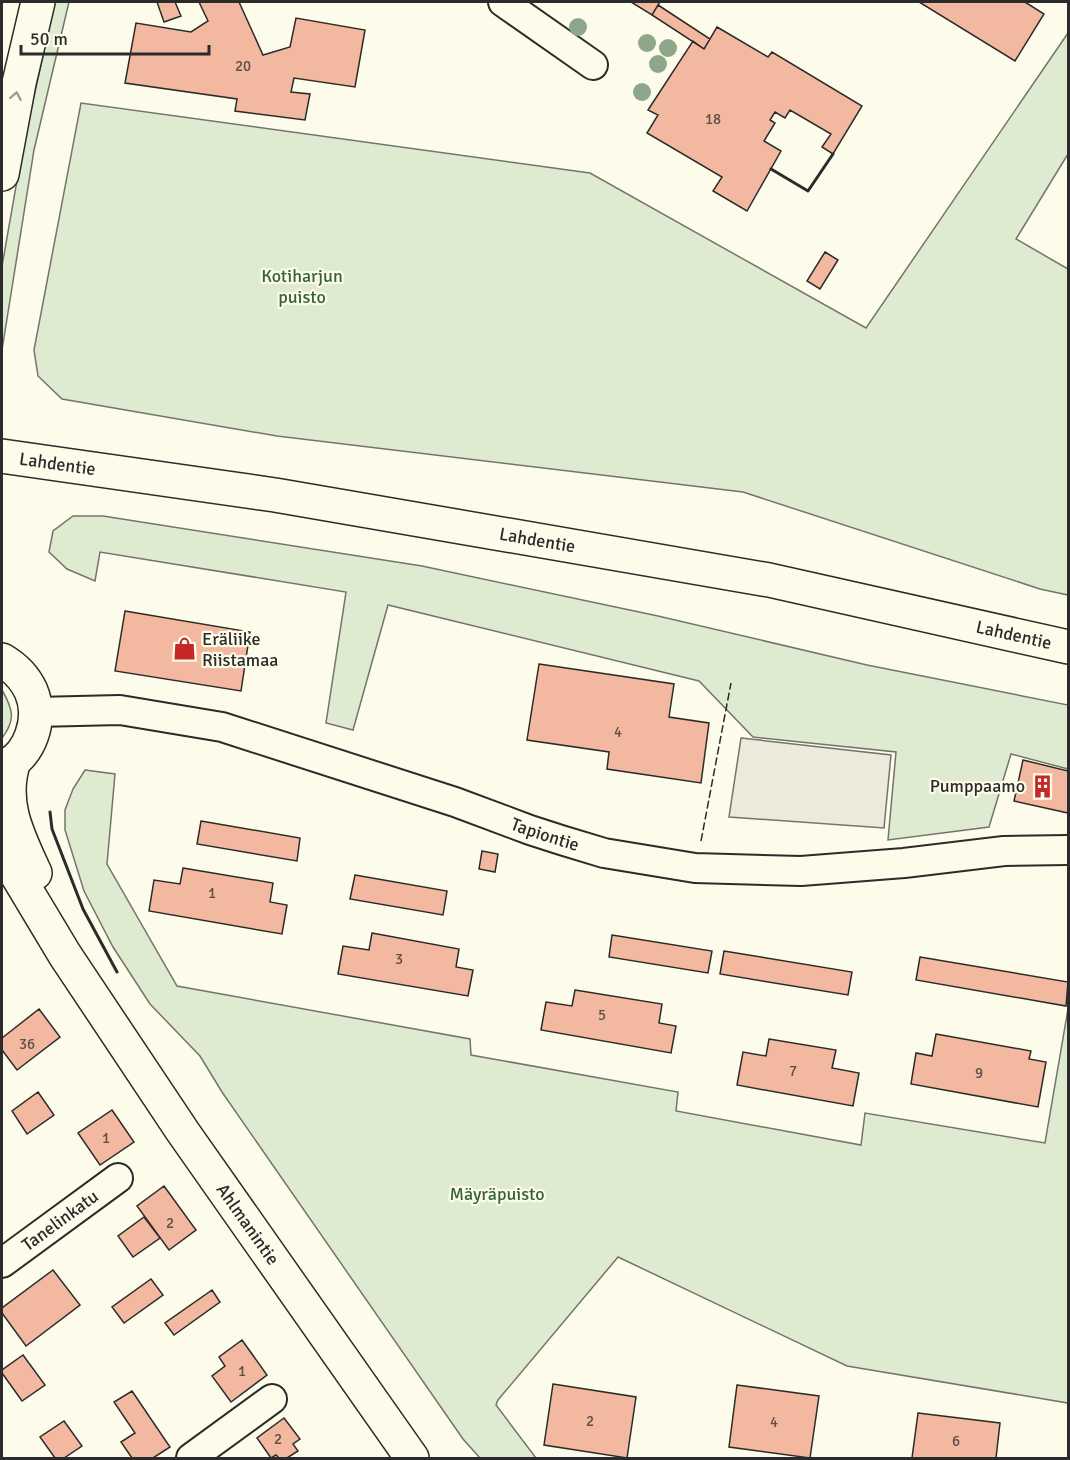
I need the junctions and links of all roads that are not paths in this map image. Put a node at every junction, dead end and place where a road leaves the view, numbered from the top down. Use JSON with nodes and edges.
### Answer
{"nodes":[{"id":1,"x":33,"y":2,"type":"edge"},
{"id":2,"x":503,"y":2,"type":"edge"},
{"id":3,"x":593,"y":65,"type":"dead end"},
{"id":4,"x":2,"y":174,"type":"edge"},
{"id":5,"x":2,"y":456,"type":"edge"},
{"id":6,"x":1068,"y":647,"type":"edge"},
{"id":7,"x":2,"y":660,"type":"edge"},
{"id":8,"x":36,"y":712,"type":"junction"},
{"id":9,"x":8,"y":765,"type":"edge"},
{"id":10,"x":2,"y":850,"type":"edge"},
{"id":11,"x":1068,"y":850,"type":"edge"},
{"id":12,"x":88,"y":989,"type":"junction"},
{"id":13,"x":118,"y":1178,"type":"dead end"},
{"id":14,"x":2,"y":1263,"type":"edge"},
{"id":15,"x":272,"y":1399,"type":"dead end"},
{"id":16,"x":190,"y":1458,"type":"edge"},
{"id":17,"x":412,"y":1458,"type":"edge"}],
"edges":[{"from":4,"to":1,"type":"main road","one_way":true},
{"from":2,"to":3,"type":"street"},
{"from":5,"to":6,"type":"main road","name":"Lahdentie"},
{"from":7,"to":8,"type":"main road"},
{"from":8,"to":9,"type":"main road"},
{"from":8,"to":11,"type":"street","name":"Tapiontie"},
{"from":9,"to":12,"type":"main road","name":"Ahlmanintie"},
{"from":10,"to":12,"type":"main road","name":"Ahlmanintie"},
{"from":12,"to":17,"type":"main road","name":"Ahlmanintie"},
{"from":13,"to":14,"type":"street","name":"Tanelinkatu"},
{"from":15,"to":16,"type":"street"}]}
